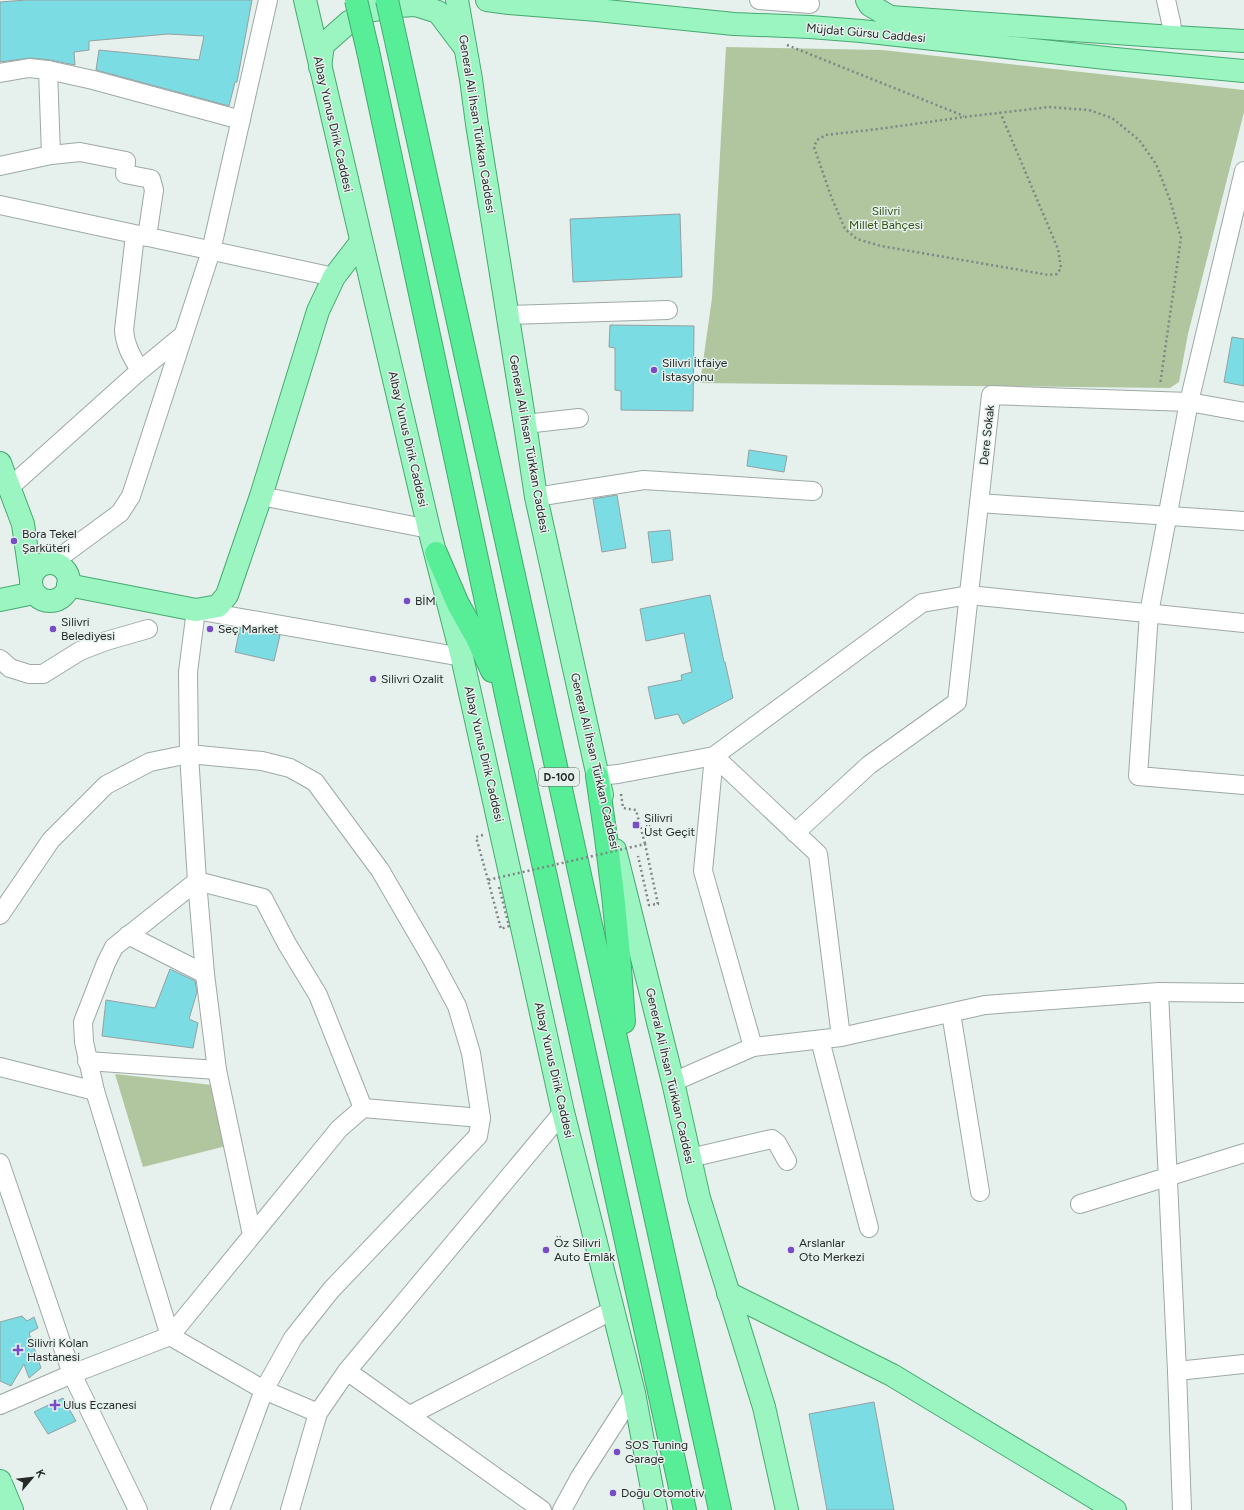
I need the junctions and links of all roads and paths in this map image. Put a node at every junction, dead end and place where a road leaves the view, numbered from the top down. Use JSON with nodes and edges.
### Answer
{"nodes":[{"id":1,"x":268,"y":0,"type":"edge"},
{"id":2,"x":305,"y":0,"type":"edge"},
{"id":3,"x":356,"y":0,"type":"edge"},
{"id":4,"x":387,"y":0,"type":"edge"},
{"id":5,"x":457,"y":0,"type":"edge"},
{"id":6,"x":487,"y":0,"type":"edge"},
{"id":7,"x":759,"y":0,"type":"edge"},
{"id":8,"x":855,"y":0,"type":"edge"},
{"id":9,"x":867,"y":0,"type":"edge"},
{"id":10,"x":1166,"y":0,"type":"edge"},
{"id":11,"x":810,"y":4,"type":"dead end"},
{"id":12,"x":878,"y":33,"type":"junction"},
{"id":13,"x":1173,"y":38,"type":"junction"},
{"id":14,"x":1244,"y":41,"type":"edge"},
{"id":15,"x":785,"y":44,"type":"dead end"},
{"id":16,"x":465,"y":48,"type":"junction"},
{"id":17,"x":320,"y":67,"type":"junction"},
{"id":18,"x":48,"y":70,"type":"junction"},
{"id":19,"x":1244,"y":71,"type":"edge"},
{"id":20,"x":0,"y":73,"type":"edge"},
{"id":21,"x":1000,"y":112,"type":"junction"},
{"id":22,"x":964,"y":117,"type":"junction"},
{"id":23,"x":241,"y":120,"type":"junction"},
{"id":24,"x":51,"y":155,"type":"junction"},
{"id":25,"x":0,"y":166,"type":"edge"},
{"id":26,"x":1244,"y":171,"type":"edge"},
{"id":27,"x":0,"y":206,"type":"edge"},
{"id":28,"x":141,"y":236,"type":"junction"},
{"id":29,"x":361,"y":242,"type":"junction"},
{"id":30,"x":211,"y":251,"type":"junction"},
{"id":31,"x":334,"y":277,"type":"junction"},
{"id":32,"x":668,"y":310,"type":"dead end"},
{"id":33,"x":508,"y":315,"type":"junction"},
{"id":34,"x":182,"y":336,"type":"junction"},
{"id":35,"x":140,"y":370,"type":"junction"},
{"id":36,"x":1158,"y":401,"type":"junction"},
{"id":37,"x":1189,"y":402,"type":"junction"},
{"id":38,"x":1244,"y":412,"type":"edge"},
{"id":39,"x":579,"y":418,"type":"dead end"},
{"id":40,"x":525,"y":424,"type":"junction"},
{"id":41,"x":0,"y":463,"type":"edge"},
{"id":42,"x":9,"y":488,"type":"junction"},
{"id":43,"x":813,"y":491,"type":"dead end"},
{"id":44,"x":261,"y":496,"type":"junction"},
{"id":45,"x":536,"y":497,"type":"junction"},
{"id":46,"x":979,"y":504,"type":"junction"},
{"id":47,"x":1168,"y":515,"type":"junction"},
{"id":48,"x":1244,"y":521,"type":"edge"},
{"id":49,"x":22,"y":524,"type":"junction"},
{"id":50,"x":429,"y":529,"type":"junction"},
{"id":51,"x":436,"y":553,"type":"junction"},
{"id":52,"x":52,"y":563,"type":"junction"},
{"id":53,"x":68,"y":585,"type":"junction"},
{"id":54,"x":32,"y":586,"type":"junction"},
{"id":55,"x":968,"y":595,"type":"junction"},
{"id":56,"x":0,"y":600,"type":"edge"},
{"id":57,"x":196,"y":610,"type":"junction"},
{"id":58,"x":1149,"y":613,"type":"junction"},
{"id":59,"x":1244,"y":623,"type":"edge"},
{"id":60,"x":148,"y":629,"type":"dead end"},
{"id":61,"x":462,"y":657,"type":"junction"},
{"id":62,"x":0,"y":659,"type":"edge"},
{"id":63,"x":510,"y":713,"type":"junction"},
{"id":64,"x":190,"y":754,"type":"junction"},
{"id":65,"x":714,"y":756,"type":"junction"},
{"id":66,"x":618,"y":774,"type":"junction"},
{"id":67,"x":597,"y":776,"type":"junction"},
{"id":68,"x":1244,"y":785,"type":"edge"},
{"id":69,"x":795,"y":833,"type":"junction"},
{"id":70,"x":476,"y":837,"type":"dead end"},
{"id":71,"x":645,"y":844,"type":"junction"},
{"id":72,"x":638,"y":856,"type":"dead end"},
{"id":73,"x":488,"y":880,"type":"junction"},
{"id":74,"x":197,"y":881,"type":"junction"},
{"id":75,"x":499,"y":887,"type":"dead end"},
{"id":76,"x":0,"y":915,"type":"edge"},
{"id":77,"x":128,"y":935,"type":"junction"},
{"id":78,"x":205,"y":974,"type":"junction"},
{"id":79,"x":1159,"y":992,"type":"junction"},
{"id":80,"x":1244,"y":993,"type":"edge"},
{"id":81,"x":951,"y":1013,"type":"junction"},
{"id":82,"x":841,"y":1037,"type":"junction"},
{"id":83,"x":820,"y":1040,"type":"junction"},
{"id":84,"x":753,"y":1047,"type":"junction"},
{"id":85,"x":87,"y":1061,"type":"junction"},
{"id":86,"x":0,"y":1067,"type":"edge"},
{"id":87,"x":217,"y":1070,"type":"junction"},
{"id":88,"x":673,"y":1082,"type":"junction"},
{"id":89,"x":627,"y":1089,"type":"junction"},
{"id":90,"x":95,"y":1091,"type":"junction"},
{"id":91,"x":363,"y":1108,"type":"junction"},
{"id":92,"x":563,"y":1112,"type":"junction"},
{"id":93,"x":481,"y":1118,"type":"junction"},
{"id":94,"x":1244,"y":1153,"type":"edge"},
{"id":95,"x":690,"y":1158,"type":"junction"},
{"id":96,"x":787,"y":1161,"type":"dead end"},
{"id":97,"x":0,"y":1163,"type":"edge"},
{"id":98,"x":1168,"y":1177,"type":"junction"},
{"id":99,"x":980,"y":1192,"type":"dead end"},
{"id":100,"x":1080,"y":1204,"type":"dead end"},
{"id":101,"x":869,"y":1228,"type":"dead end"},
{"id":102,"x":252,"y":1235,"type":"junction"},
{"id":103,"x":728,"y":1292,"type":"junction"},
{"id":104,"x":613,"y":1310,"type":"junction"},
{"id":105,"x":170,"y":1336,"type":"junction"},
{"id":106,"x":1244,"y":1364,"type":"edge"},
{"id":107,"x":347,"y":1371,"type":"junction"},
{"id":108,"x":1177,"y":1371,"type":"junction"},
{"id":109,"x":72,"y":1374,"type":"junction"},
{"id":110,"x":264,"y":1390,"type":"junction"},
{"id":111,"x":634,"y":1394,"type":"junction"},
{"id":112,"x":0,"y":1405,"type":"edge"},
{"id":113,"x":318,"y":1413,"type":"junction"},
{"id":114,"x":410,"y":1415,"type":"junction"},
{"id":115,"x":0,"y":1480,"type":"edge"},
{"id":116,"x":12,"y":1510,"type":"edge"},
{"id":117,"x":138,"y":1510,"type":"edge"},
{"id":118,"x":220,"y":1510,"type":"edge"},
{"id":119,"x":290,"y":1510,"type":"edge"},
{"id":120,"x":542,"y":1510,"type":"edge"},
{"id":121,"x":562,"y":1510,"type":"edge"},
{"id":122,"x":656,"y":1510,"type":"edge"},
{"id":123,"x":685,"y":1510,"type":"edge"},
{"id":124,"x":720,"y":1510,"type":"edge"},
{"id":125,"x":787,"y":1510,"type":"edge"},
{"id":126,"x":1115,"y":1510,"type":"edge"},
{"id":127,"x":1182,"y":1510,"type":"edge"}],
"edges":[{"from":1,"to":23,"type":"street"},
{"from":2,"to":17,"type":"main road","name":"Albay Yunus Dirik Caddesi"},
{"from":3,"to":63,"type":"highway","number":"D-100","bridge":true},
{"from":4,"to":89,"type":"highway","number":"D-100","bridge":true},
{"from":5,"to":16,"type":"main road","name":"General Ali İhsan Türkkan Caddesi"},
{"from":6,"to":12,"type":"main road","name":"Müjdat Gürsu Caddesi"},
{"from":7,"to":11,"type":"street"},
{"from":8,"to":12,"type":"main road"},
{"from":9,"to":13,"type":"main road","name":"Müjdat Gürsu Caddesi"},
{"from":10,"to":13,"type":"street"},
{"from":12,"to":19,"type":"main road","name":"Müjdat Gürsu Caddesi"},
{"from":13,"to":14,"type":"main road","name":"Müjdat Gürsu Caddesi"},
{"from":15,"to":22,"type":"path"},
{"from":16,"to":17,"type":"main road"},
{"from":16,"to":33,"type":"main road","name":"General Ali İhsan Türkkan Caddesi"},
{"from":17,"to":29,"type":"main road","name":"Albay Yunus Dirik Caddesi"},
{"from":18,"to":20,"type":"street"},
{"from":18,"to":23,"type":"street"},
{"from":18,"to":24,"type":"street"},
{"from":21,"to":22,"type":"path"},
{"from":21,"to":22,"type":"path"},
{"from":21,"to":36,"type":"path"},
{"from":23,"to":30,"type":"street"},
{"from":24,"to":25,"type":"street"},
{"from":24,"to":28,"type":"street"},
{"from":26,"to":37,"type":"street"},
{"from":27,"to":28,"type":"street"},
{"from":28,"to":30,"type":"street"},
{"from":28,"to":35,"type":"street"},
{"from":29,"to":31,"type":"main road"},
{"from":29,"to":50,"type":"main road","name":"Albay Yunus Dirik Caddesi"},
{"from":30,"to":31,"type":"street"},
{"from":30,"to":34,"type":"street"},
{"from":31,"to":44,"type":"main road"},
{"from":32,"to":33,"type":"street"},
{"from":33,"to":40,"type":"main road","name":"General Ali İhsan Türkkan Caddesi"},
{"from":34,"to":35,"type":"street"},
{"from":34,"to":52,"type":"street"},
{"from":35,"to":42,"type":"street"},
{"from":36,"to":37,"type":"street","name":"Dere Sokak"},
{"from":36,"to":46,"type":"street","name":"Dere Sokak"},
{"from":37,"to":38,"type":"street","name":"Dere Sokak"},
{"from":37,"to":47,"type":"street"},
{"from":39,"to":40,"type":"street"},
{"from":40,"to":45,"type":"main road","name":"General Ali İhsan Türkkan Caddesi"},
{"from":41,"to":42,"type":"main road"},
{"from":42,"to":49,"type":"main road"},
{"from":43,"to":45,"type":"street"},
{"from":44,"to":50,"type":"street"},
{"from":44,"to":57,"type":"main road"},
{"from":45,"to":67,"type":"main road","name":"General Ali İhsan Türkkan Caddesi"},
{"from":46,"to":47,"type":"street"},
{"from":46,"to":55,"type":"street","name":"Dere Sokak"},
{"from":47,"to":48,"type":"street"},
{"from":47,"to":58,"type":"street"},
{"from":49,"to":52,"type":"main road"},
{"from":49,"to":54,"type":"main road"},
{"from":50,"to":51,"type":"main road","name":"Albay Yunus Dirik Caddesi"},
{"from":51,"to":61,"type":"main road","name":"Albay Yunus Dirik Caddesi"},
{"from":51,"to":63,"type":"highway"},
{"from":52,"to":53,"type":"main road"},
{"from":52,"to":54,"type":"main road"},
{"from":53,"to":54,"type":"main road"},
{"from":53,"to":57,"type":"main road"},
{"from":54,"to":56,"type":"main road"},
{"from":55,"to":58,"type":"street"},
{"from":55,"to":65,"type":"street"},
{"from":55,"to":69,"type":"street","name":"Dere Sokak"},
{"from":57,"to":61,"type":"street"},
{"from":57,"to":64,"type":"street"},
{"from":58,"to":59,"type":"street"},
{"from":58,"to":68,"type":"street"},
{"from":60,"to":62,"type":"street"},
{"from":61,"to":92,"type":"main road","name":"Albay Yunus Dirik Caddesi"},
{"from":63,"to":123,"type":"highway","number":"D-100"},
{"from":64,"to":74,"type":"street"},
{"from":64,"to":76,"type":"street"},
{"from":64,"to":93,"type":"street"},
{"from":65,"to":66,"type":"street"},
{"from":65,"to":69,"type":"street"},
{"from":65,"to":84,"type":"street"},
{"from":66,"to":67,"type":"street"},
{"from":66,"to":71,"type":"path"},
{"from":67,"to":88,"type":"main road","name":"General Ali İhsan Türkkan Caddesi"},
{"from":67,"to":89,"type":"highway"},
{"from":69,"to":82,"type":"street"},
{"from":70,"to":73,"type":"path"},
{"from":71,"to":72,"type":"path","bridge":true},
{"from":71,"to":73,"type":"path","bridge":true},
{"from":73,"to":75,"type":"path","bridge":true},
{"from":74,"to":77,"type":"street"},
{"from":74,"to":78,"type":"street"},
{"from":74,"to":91,"type":"street"},
{"from":77,"to":78,"type":"street"},
{"from":77,"to":85,"type":"street"},
{"from":78,"to":87,"type":"street"},
{"from":79,"to":80,"type":"street"},
{"from":79,"to":81,"type":"street"},
{"from":79,"to":98,"type":"street"},
{"from":81,"to":82,"type":"street"},
{"from":81,"to":99,"type":"street"},
{"from":82,"to":83,"type":"street"},
{"from":83,"to":84,"type":"street"},
{"from":83,"to":101,"type":"street"},
{"from":84,"to":88,"type":"street"},
{"from":85,"to":87,"type":"street"},
{"from":85,"to":90,"type":"street"},
{"from":86,"to":90,"type":"street"},
{"from":87,"to":102,"type":"street"},
{"from":88,"to":95,"type":"main road","name":"General Ali İhsan Türkkan Caddesi"},
{"from":89,"to":124,"type":"highway","number":"D-100"},
{"from":90,"to":105,"type":"street"},
{"from":91,"to":93,"type":"street"},
{"from":91,"to":102,"type":"street"},
{"from":92,"to":104,"type":"main road","name":"Albay Yunus Dirik Caddesi"},
{"from":92,"to":107,"type":"street"},
{"from":93,"to":110,"type":"street"},
{"from":94,"to":98,"type":"street"},
{"from":95,"to":96,"type":"street"},
{"from":95,"to":103,"type":"main road","name":"General Ali İhsan Türkkan Caddesi"},
{"from":97,"to":109,"type":"street"},
{"from":98,"to":100,"type":"street"},
{"from":98,"to":108,"type":"street"},
{"from":102,"to":105,"type":"street"},
{"from":103,"to":125,"type":"main road","name":"General Ali İhsan Türkkan Caddesi"},
{"from":103,"to":126,"type":"main road"},
{"from":104,"to":111,"type":"main road","name":"Albay Yunus Dirik Caddesi"},
{"from":104,"to":114,"type":"street"},
{"from":105,"to":109,"type":"street"},
{"from":105,"to":110,"type":"street"},
{"from":106,"to":108,"type":"street"},
{"from":107,"to":113,"type":"street"},
{"from":107,"to":114,"type":"street"},
{"from":108,"to":127,"type":"street"},
{"from":109,"to":112,"type":"street"},
{"from":109,"to":117,"type":"street"},
{"from":110,"to":113,"type":"street"},
{"from":110,"to":118,"type":"street"},
{"from":111,"to":121,"type":"street"},
{"from":111,"to":122,"type":"main road","name":"Albay Yunus Dirik Caddesi"},
{"from":113,"to":119,"type":"street"},
{"from":114,"to":120,"type":"street"},
{"from":115,"to":116,"type":"main road"}]}
